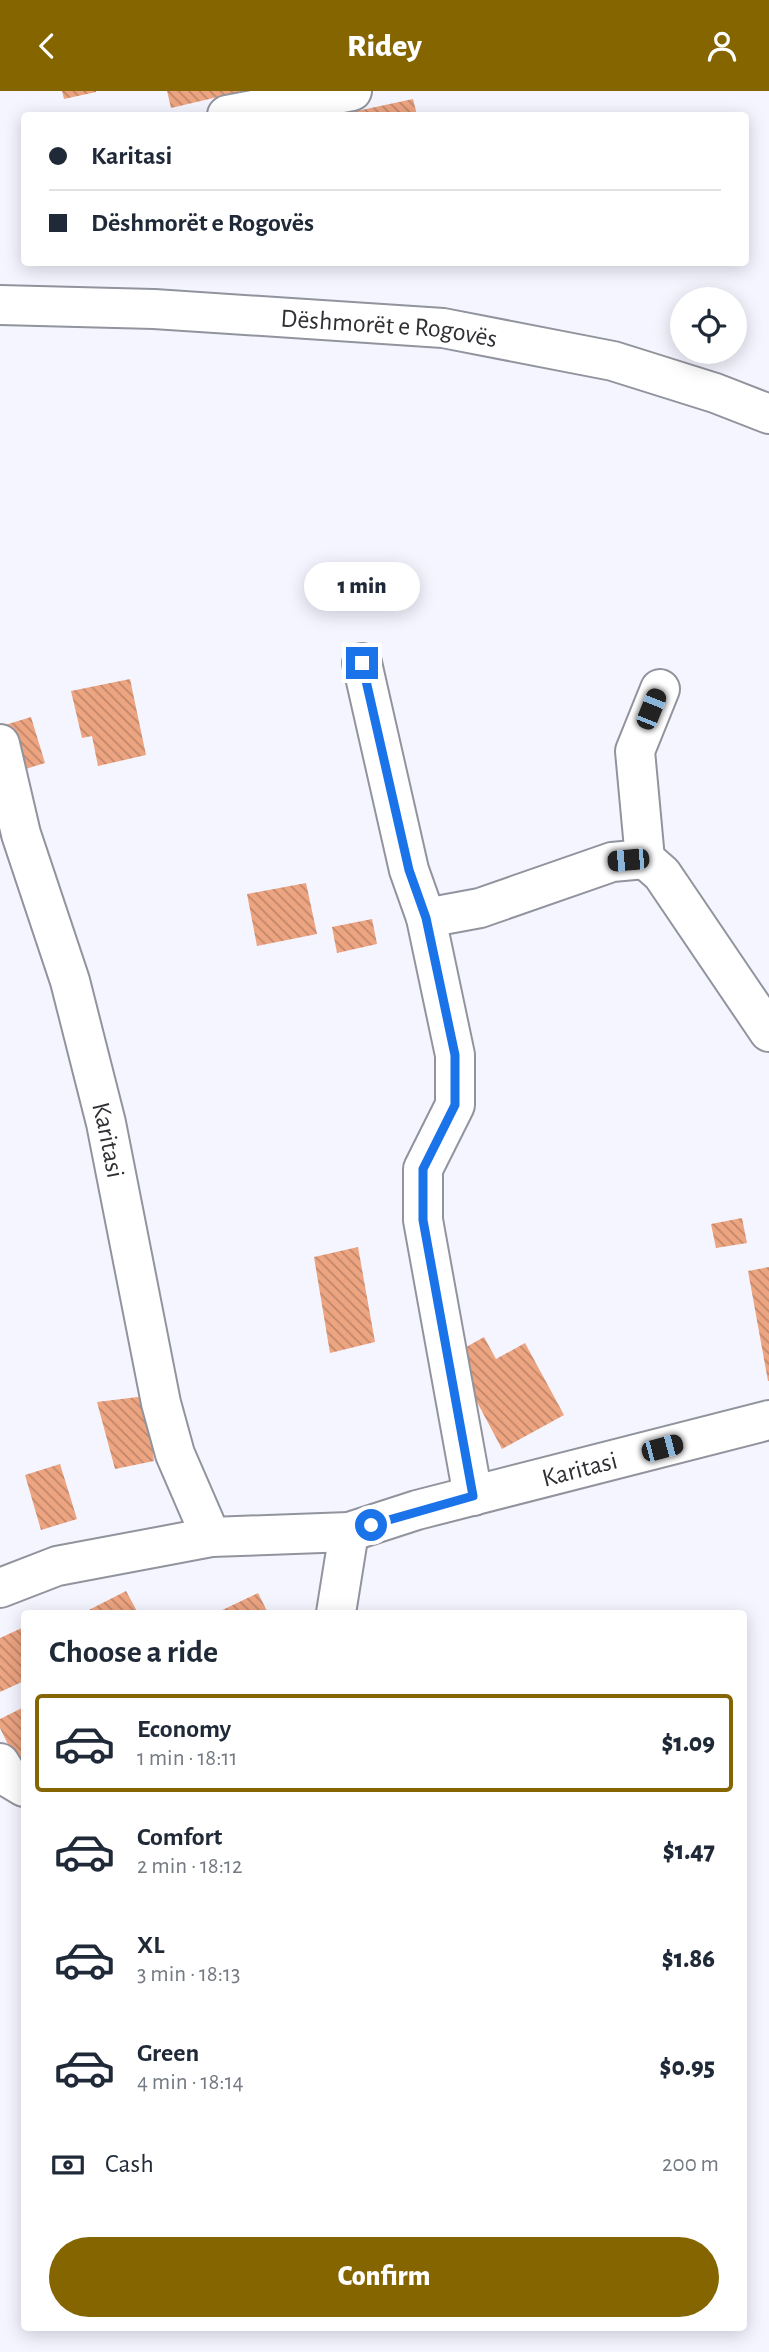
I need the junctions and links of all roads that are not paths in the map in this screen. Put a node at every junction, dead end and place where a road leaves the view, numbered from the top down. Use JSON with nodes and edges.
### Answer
{"nodes":[{"id":1,"x":352,"y":91,"type":"edge"},
{"id":2,"x":243,"y":112,"type":"edge"},
{"id":3,"x":0,"y":305,"type":"edge"},
{"id":4,"x":769,"y":414,"type":"edge"},
{"id":5,"x":362,"y":663,"type":"dead end"},
{"id":6,"x":660,"y":689,"type":"dead end"},
{"id":7,"x":0,"y":744,"type":"edge"},
{"id":8,"x":645,"y":859,"type":"junction"},
{"id":9,"x":426,"y":918,"type":"junction"},
{"id":10,"x":769,"y":1032,"type":"edge"},
{"id":11,"x":769,"y":1420,"type":"edge"},
{"id":12,"x":473,"y":1496,"type":"junction"},
{"id":13,"x":349,"y":1532,"type":"junction"},
{"id":14,"x":211,"y":1537,"type":"junction"},
{"id":15,"x":0,"y":1588,"type":"edge"},
{"id":16,"x":336,"y":1610,"type":"edge"},
{"id":17,"x":0,"y":1763,"type":"edge"},
{"id":18,"x":21,"y":1785,"type":"edge"}],
"edges":[{"from":1,"to":2,"type":"street"},
{"from":3,"to":4,"type":"street","name":"Dëshmorët e Rogovës"},
{"from":5,"to":9,"type":"street"},
{"from":6,"to":8,"type":"street"},
{"from":7,"to":14,"type":"street","name":"Karitasi"},
{"from":8,"to":9,"type":"street"},
{"from":8,"to":10,"type":"street"},
{"from":9,"to":12,"type":"street"},
{"from":11,"to":12,"type":"street","name":"Karitasi"},
{"from":12,"to":13,"type":"street","name":"Karitasi"},
{"from":13,"to":14,"type":"street","name":"Karitasi"},
{"from":13,"to":16,"type":"street"},
{"from":14,"to":15,"type":"street","name":"Karitasi"},
{"from":17,"to":18,"type":"street"}]}
